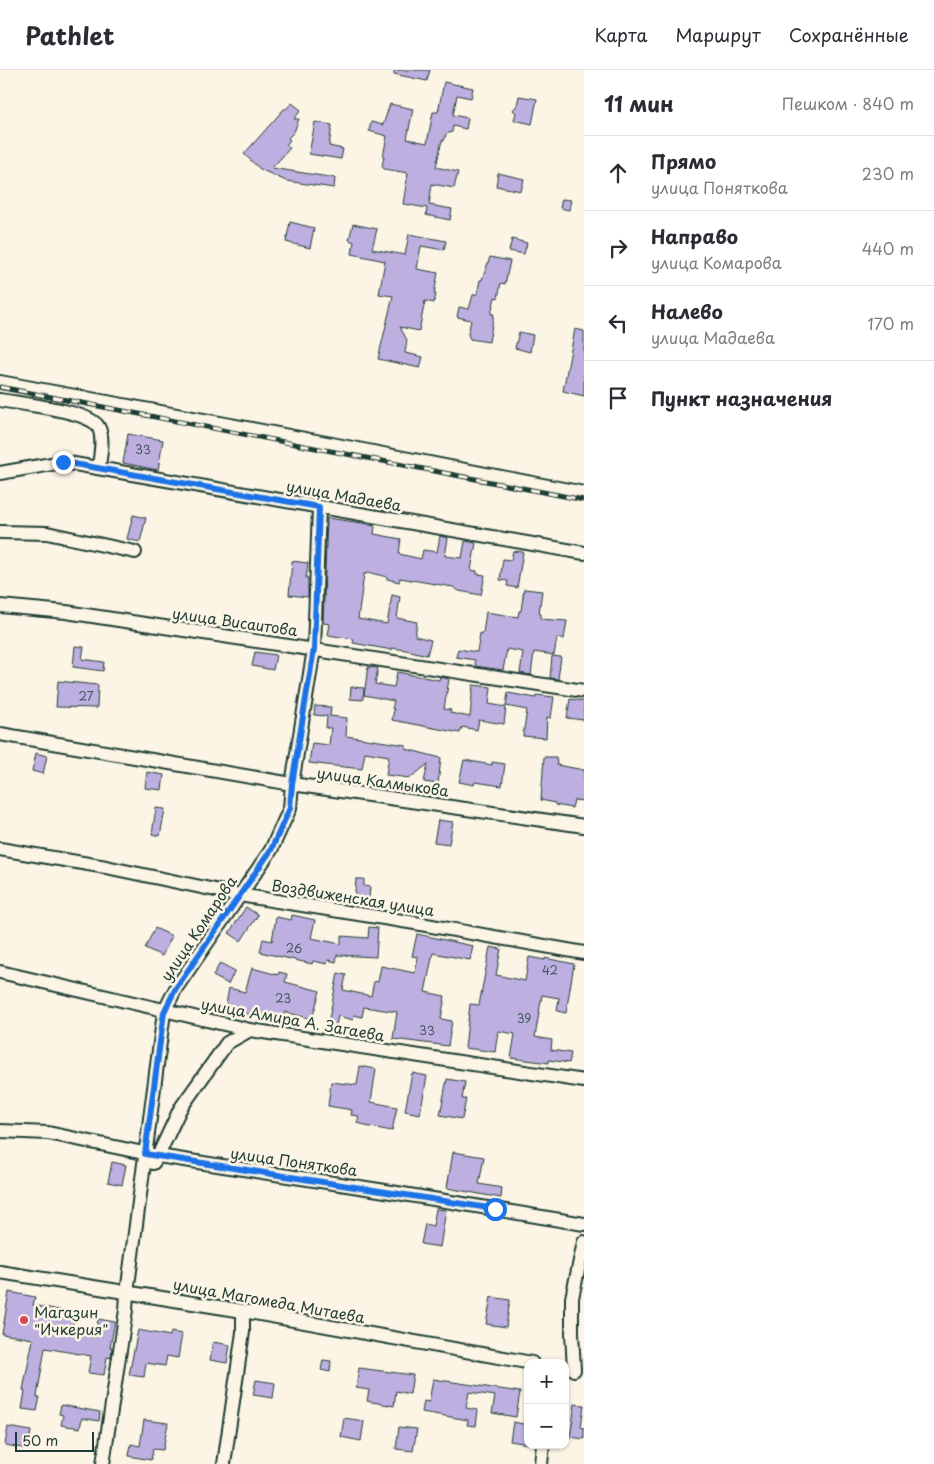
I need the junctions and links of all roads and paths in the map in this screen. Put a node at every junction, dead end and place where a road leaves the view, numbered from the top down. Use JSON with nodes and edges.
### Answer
{"nodes":[{"id":1,"x":0,"y":382,"type":"edge"},
{"id":2,"x":0,"y":400,"type":"edge"},
{"id":3,"x":99,"y":467,"type":"junction"},
{"id":4,"x":0,"y":473,"type":"edge"},
{"id":5,"x":584,"y":494,"type":"edge"},
{"id":6,"x":319,"y":507,"type":"junction"},
{"id":7,"x":0,"y":532,"type":"edge"},
{"id":8,"x":136,"y":552,"type":"dead end"},
{"id":9,"x":584,"y":553,"type":"edge"},
{"id":10,"x":0,"y":606,"type":"edge"},
{"id":11,"x":314,"y":649,"type":"junction"},
{"id":12,"x":584,"y":691,"type":"edge"},
{"id":13,"x":0,"y":734,"type":"edge"},
{"id":14,"x":292,"y":784,"type":"junction"},
{"id":15,"x":584,"y":826,"type":"edge"},
{"id":16,"x":0,"y":849,"type":"edge"},
{"id":17,"x":238,"y":896,"type":"junction"},
{"id":18,"x":584,"y":953,"type":"edge"},
{"id":19,"x":0,"y":972,"type":"edge"},
{"id":20,"x":164,"y":1012,"type":"junction"},
{"id":21,"x":250,"y":1030,"type":"junction"},
{"id":22,"x":584,"y":1081,"type":"edge"},
{"id":23,"x":0,"y":1131,"type":"edge"},
{"id":24,"x":145,"y":1154,"type":"junction"},
{"id":25,"x":158,"y":1156,"type":"junction"},
{"id":26,"x":142,"y":1177,"type":"junction"},
{"id":27,"x":584,"y":1224,"type":"edge"},
{"id":28,"x":584,"y":1242,"type":"edge"},
{"id":29,"x":0,"y":1272,"type":"edge"},
{"id":30,"x":127,"y":1293,"type":"junction"},
{"id":31,"x":243,"y":1311,"type":"junction"},
{"id":32,"x":524,"y":1362,"type":"edge"},
{"id":33,"x":574,"y":1370,"type":"edge"},
{"id":34,"x":542,"y":1449,"type":"edge"},
{"id":35,"x":104,"y":1464,"type":"edge"},
{"id":36,"x":224,"y":1464,"type":"edge"},
{"id":37,"x":540,"y":1464,"type":"edge"}],
"edges":[{"from":1,"to":5,"type":"street"},
{"from":2,"to":3,"type":"street"},
{"from":3,"to":4,"type":"street","name":"улица Мадаева"},
{"from":3,"to":6,"type":"street","name":"улица Мадаева"},
{"from":6,"to":9,"type":"street","name":"улица Мадаева"},
{"from":6,"to":11,"type":"street","name":"улица Комарова"},
{"from":7,"to":8,"type":"street"},
{"from":10,"to":11,"type":"street","name":"улица Висаитова"},
{"from":11,"to":12,"type":"street","name":"улица Висаитова"},
{"from":11,"to":14,"type":"street","name":"улица Комарова"},
{"from":13,"to":14,"type":"street","name":"улица Калмыкова"},
{"from":14,"to":15,"type":"street","name":"улица Калмыкова"},
{"from":14,"to":17,"type":"street","name":"улица Комарова"},
{"from":16,"to":17,"type":"street","name":"Воздвиженская улица"},
{"from":17,"to":18,"type":"street","name":"Воздвиженская улица"},
{"from":17,"to":20,"type":"street","name":"улица Комарова"},
{"from":19,"to":20,"type":"street","name":"улица Амира А. Загаева"},
{"from":20,"to":21,"type":"street","name":"улица Амира А. Загаева"},
{"from":20,"to":24,"type":"street","name":"улица Комарова"},
{"from":21,"to":22,"type":"street","name":"улица Амира А. Загаева"},
{"from":21,"to":25,"type":"street"},
{"from":23,"to":24,"type":"street","name":"улица Поняткова"},
{"from":24,"to":25,"type":"street","name":"улица Поняткова"},
{"from":24,"to":26,"type":"street","name":"улица Комарова"},
{"from":25,"to":26,"type":"street"},
{"from":25,"to":27,"type":"street","name":"улица Поняткова"},
{"from":26,"to":30,"type":"street","name":"улица Комарова"},
{"from":28,"to":33,"type":"street"},
{"from":29,"to":30,"type":"street","name":"улица Магомеда Митаева"},
{"from":30,"to":31,"type":"street","name":"улица Магомеда Митаева"},
{"from":30,"to":35,"type":"street","name":"улица Комарова"},
{"from":31,"to":32,"type":"street","name":"улица Магомеда Митаева"},
{"from":31,"to":36,"type":"street"},
{"from":34,"to":37,"type":"street"}]}
